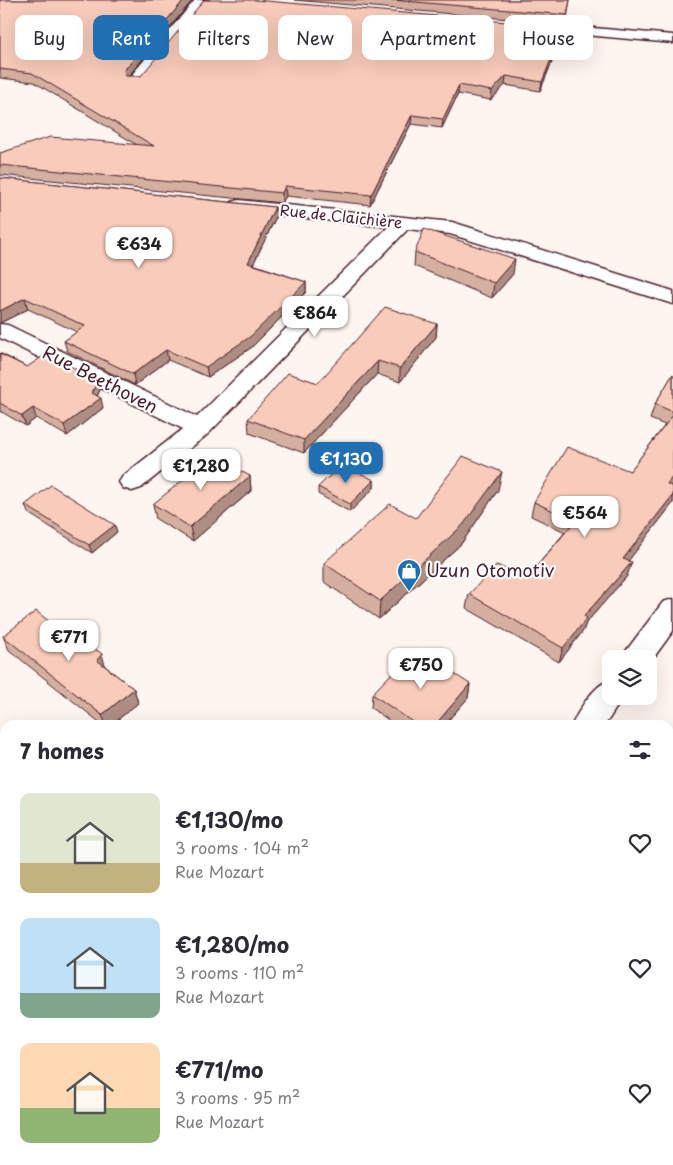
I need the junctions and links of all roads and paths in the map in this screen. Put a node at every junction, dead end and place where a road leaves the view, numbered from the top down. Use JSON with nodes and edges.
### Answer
{"nodes":[{"id":1,"x":202,"y":0,"type":"edge"},
{"id":2,"x":593,"y":32,"type":"edge"},
{"id":3,"x":673,"y":39,"type":"edge"},
{"id":4,"x":134,"y":81,"type":"edge"},
{"id":5,"x":226,"y":205,"type":"edge"},
{"id":6,"x":403,"y":223,"type":"junction"},
{"id":7,"x":673,"y":298,"type":"edge"},
{"id":8,"x":0,"y":330,"type":"edge"},
{"id":9,"x":201,"y":427,"type":"junction"},
{"id":10,"x":132,"y":482,"type":"dead end"},
{"id":11,"x":673,"y":610,"type":"edge"},
{"id":12,"x":643,"y":650,"type":"edge"},
{"id":13,"x":602,"y":704,"type":"edge"},
{"id":14,"x":591,"y":720,"type":"edge"}],
"edges":[{"from":1,"to":4,"type":"street"},
{"from":2,"to":3,"type":"street"},
{"from":5,"to":6,"type":"street","name":"Rue de Claichière"},
{"from":6,"to":7,"type":"street","name":"Rue de Claichière"},
{"from":6,"to":9,"type":"street"},
{"from":8,"to":9,"type":"street","name":"Rue Beethoven"},
{"from":9,"to":10,"type":"street"},
{"from":11,"to":12,"type":"street"},
{"from":13,"to":14,"type":"street"}]}
